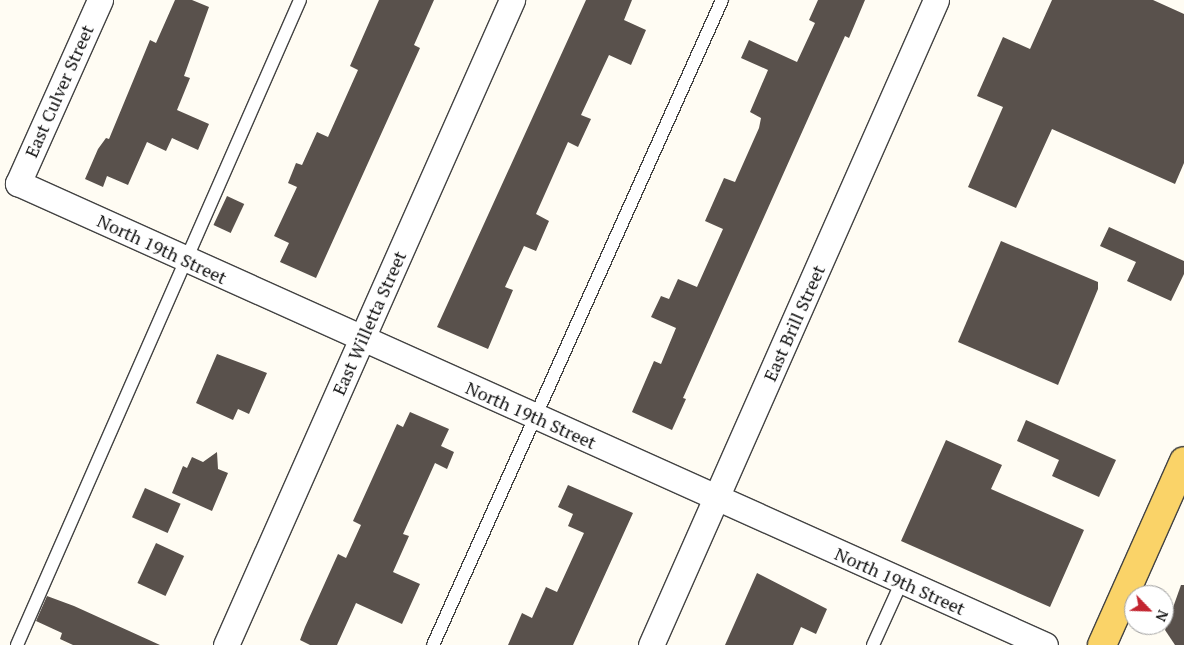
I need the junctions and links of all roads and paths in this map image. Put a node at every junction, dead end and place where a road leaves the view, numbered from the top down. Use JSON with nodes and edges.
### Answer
{"nodes":[{"id":1,"x":100,"y":0,"type":"edge"},
{"id":2,"x":300,"y":0,"type":"edge"},
{"id":3,"x":512,"y":0,"type":"edge"},
{"id":4,"x":722,"y":0,"type":"edge"},
{"id":5,"x":936,"y":0,"type":"edge"},
{"id":6,"x":18,"y":182,"type":"joint"},
{"id":7,"x":186,"y":260,"type":"junction"},
{"id":8,"x":362,"y":340,"type":"junction"},
{"id":9,"x":535,"y":417,"type":"junction"},
{"id":10,"x":1184,"y":461,"type":"edge"},
{"id":11,"x":717,"y":499,"type":"junction"},
{"id":12,"x":902,"y":581,"type":"junction"},
{"id":13,"x":17,"y":645,"type":"edge"},
{"id":14,"x":226,"y":645,"type":"edge"},
{"id":15,"x":433,"y":645,"type":"edge"},
{"id":16,"x":651,"y":645,"type":"edge"},
{"id":17,"x":873,"y":645,"type":"edge"},
{"id":18,"x":1044,"y":645,"type":"edge"},
{"id":19,"x":1102,"y":645,"type":"edge"}],
"edges":[{"from":1,"to":6,"type":"street","name":"East Culver Street"},
{"from":2,"to":7,"type":"lane"},
{"from":3,"to":8,"type":"street","name":"East Willetta Street"},
{"from":4,"to":9,"type":"lane"},
{"from":5,"to":11,"type":"street","name":"East Brill Street"},
{"from":6,"to":7,"type":"street","name":"North 19th Street"},
{"from":7,"to":8,"type":"street","name":"North 19th Street"},
{"from":7,"to":13,"type":"lane"},
{"from":8,"to":9,"type":"street","name":"North 19th Street"},
{"from":8,"to":14,"type":"street","name":"East Willetta Street"},
{"from":9,"to":11,"type":"street","name":"North 19th Street"},
{"from":9,"to":15,"type":"lane"},
{"from":10,"to":19,"type":"main road"},
{"from":11,"to":12,"type":"street","name":"North 19th Street"},
{"from":11,"to":16,"type":"street","name":"East Brill Street"},
{"from":12,"to":17,"type":"lane"},
{"from":12,"to":18,"type":"street","name":"North 19th Street"}]}
